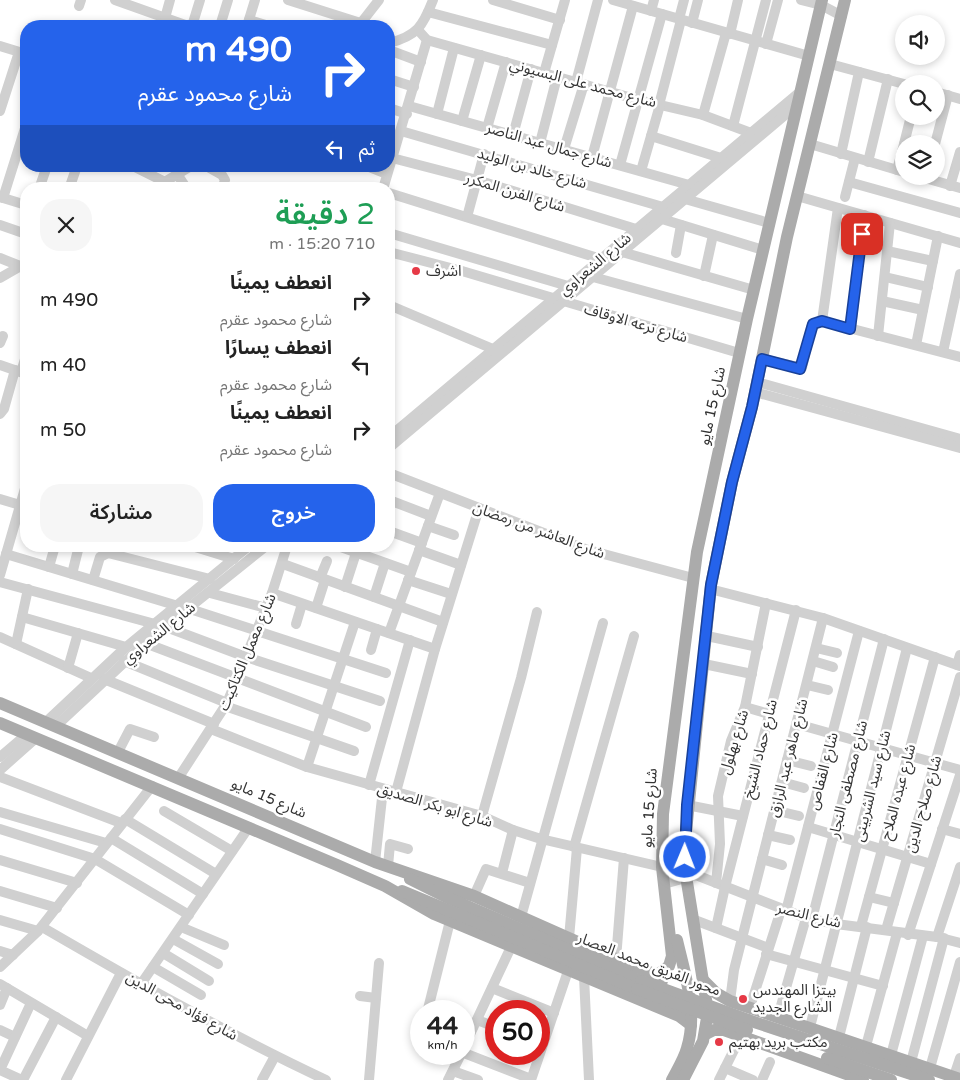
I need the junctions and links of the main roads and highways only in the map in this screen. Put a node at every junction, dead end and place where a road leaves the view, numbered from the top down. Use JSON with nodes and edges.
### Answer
{"nodes":[{"id":1,"x":845,"y":0,"type":"edge"},
{"id":2,"x":822,"y":3,"type":"edge"},
{"id":3,"x":768,"y":228,"type":"junction"},
{"id":4,"x":788,"y":237,"type":"junction"},
{"id":5,"x":762,"y":255,"type":"junction"},
{"id":6,"x":781,"y":266,"type":"junction"},
{"id":7,"x":0,"y":703,"type":"edge"},
{"id":8,"x":0,"y":723,"type":"edge"},
{"id":9,"x":391,"y":868,"type":"junction"},
{"id":10,"x":664,"y":884,"type":"junction"},
{"id":11,"x":385,"y":886,"type":"junction"},
{"id":12,"x":657,"y":975,"type":"junction"},
{"id":13,"x":704,"y":981,"type":"junction"},
{"id":14,"x":730,"y":1001,"type":"junction"},
{"id":15,"x":647,"y":1002,"type":"junction"},
{"id":16,"x":691,"y":1025,"type":"junction"},
{"id":17,"x":724,"y":1030,"type":"junction"},
{"id":18,"x":706,"y":1034,"type":"junction"},
{"id":19,"x":930,"y":1074,"type":"edge"},
{"id":20,"x":957,"y":1078,"type":"edge"},
{"id":21,"x":672,"y":1080,"type":"edge"},
{"id":22,"x":683,"y":1080,"type":"edge"},
{"id":23,"x":864,"y":1080,"type":"edge"},
{"id":24,"x":891,"y":1080,"type":"edge"}],
"edges":[{"from":1,"to":4,"type":"main road"},
{"from":2,"to":3,"type":"main road","name":"شارع 15 مايو"},
{"from":3,"to":4,"type":"main road"},
{"from":3,"to":5,"type":"main road","name":"شارع 15 مايو"},
{"from":4,"to":6,"type":"main road"},
{"from":5,"to":6,"type":"main road"},
{"from":5,"to":10,"type":"main road","name":"شارع 15 مايو"},
{"from":6,"to":13,"type":"main road"},
{"from":7,"to":9,"type":"main road","name":"شارع 15 مايو"},
{"from":8,"to":11,"type":"main road"},
{"from":9,"to":12,"type":"main road","name":"شارع 15 مايو"},
{"from":9,"to":19,"type":"main road","name":"محور الفريق محمد العصار","bridge":true},
{"from":10,"to":12,"type":"main road","name":"شارع 15 مايو"},
{"from":10,"to":16,"type":"main road"},
{"from":11,"to":15,"type":"main road"},
{"from":11,"to":24,"type":"main road","name":"محور الفريق محمد العصار","bridge":true},
{"from":12,"to":15,"type":"main road"},
{"from":13,"to":14,"type":"main road"},
{"from":13,"to":18,"type":"main road"},
{"from":14,"to":17,"type":"main road"},
{"from":14,"to":19,"type":"main road"},
{"from":15,"to":16,"type":"main road"},
{"from":16,"to":21,"type":"main road"},
{"from":17,"to":18,"type":"main road"},
{"from":17,"to":23,"type":"main road"},
{"from":18,"to":22,"type":"main road"},
{"from":19,"to":20,"type":"main road"}]}
